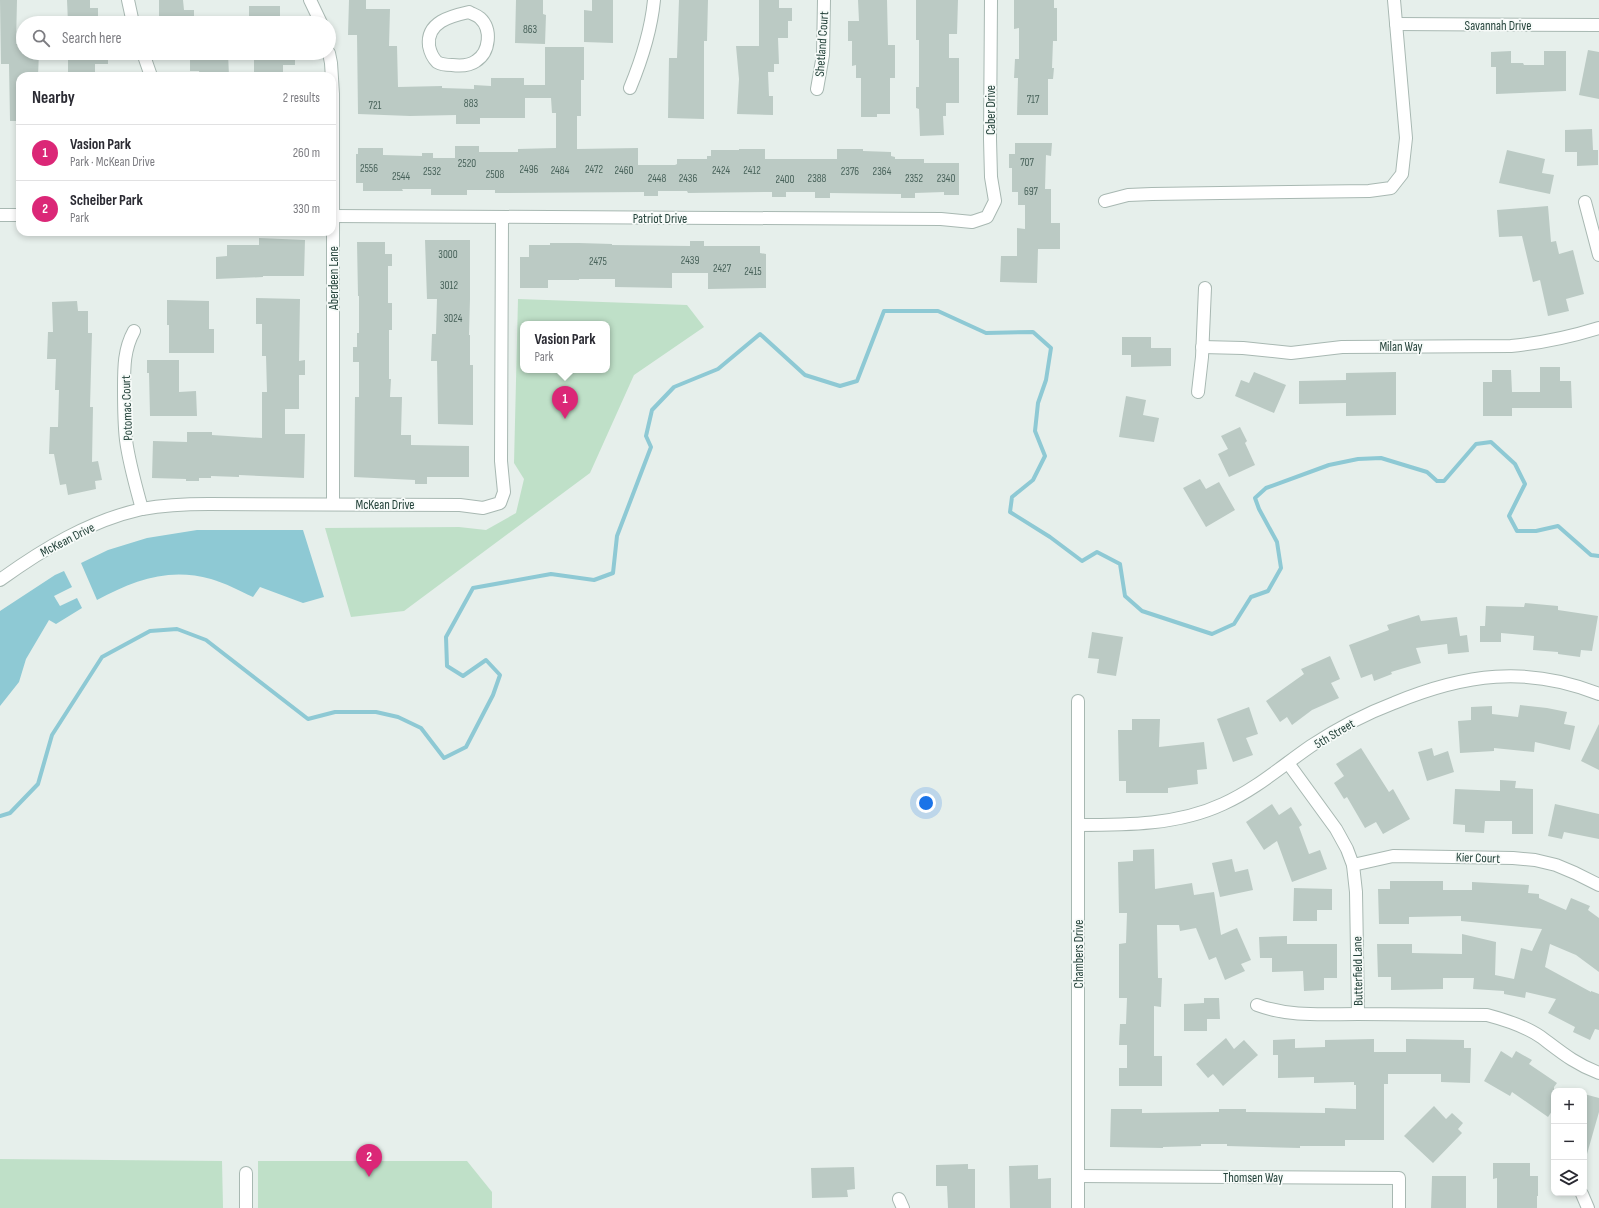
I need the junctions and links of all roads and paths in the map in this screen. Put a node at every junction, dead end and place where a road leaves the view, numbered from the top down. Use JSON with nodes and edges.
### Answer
{"nodes":[{"id":1,"x":128,"y":0,"type":"edge"},
{"id":2,"x":310,"y":0,"type":"edge"},
{"id":3,"x":654,"y":0,"type":"edge"},
{"id":4,"x":824,"y":0,"type":"edge"},
{"id":5,"x":991,"y":0,"type":"edge"},
{"id":6,"x":1394,"y":0,"type":"edge"},
{"id":7,"x":469,"y":6,"type":"edge"},
{"id":8,"x":131,"y":16,"type":"edge"},
{"id":9,"x":318,"y":16,"type":"edge"},
{"id":10,"x":1396,"y":24,"type":"junction"},
{"id":11,"x":1599,"y":25,"type":"edge"},
{"id":12,"x":145,"y":60,"type":"edge"},
{"id":13,"x":330,"y":60,"type":"edge"},
{"id":14,"x":150,"y":72,"type":"edge"},
{"id":15,"x":332,"y":72,"type":"edge"},
{"id":16,"x":630,"y":88,"type":"dead end"},
{"id":17,"x":817,"y":89,"type":"dead end"},
{"id":18,"x":1106,"y":202,"type":"dead end"},
{"id":19,"x":1585,"y":202,"type":"dead end"},
{"id":20,"x":0,"y":214,"type":"edge"},
{"id":21,"x":16,"y":215,"type":"edge"},
{"id":22,"x":336,"y":216,"type":"edge"},
{"id":23,"x":502,"y":217,"type":"junction"},
{"id":24,"x":987,"y":217,"type":"joint"},
{"id":25,"x":333,"y":236,"type":"edge"},
{"id":26,"x":1599,"y":255,"type":"edge"},
{"id":27,"x":1205,"y":288,"type":"dead end"},
{"id":28,"x":1599,"y":328,"type":"edge"},
{"id":29,"x":134,"y":331,"type":"dead end"},
{"id":30,"x":1202,"y":347,"type":"junction"},
{"id":31,"x":1198,"y":392,"type":"dead end"},
{"id":32,"x":333,"y":504,"type":"junction"},
{"id":33,"x":142,"y":509,"type":"junction"},
{"id":34,"x":0,"y":580,"type":"edge"},
{"id":35,"x":1599,"y":694,"type":"edge"},
{"id":36,"x":1078,"y":701,"type":"dead end"},
{"id":37,"x":1288,"y":763,"type":"junction"},
{"id":38,"x":1078,"y":825,"type":"junction"},
{"id":39,"x":1353,"y":865,"type":"junction"},
{"id":40,"x":1599,"y":885,"type":"edge"},
{"id":41,"x":1257,"y":1005,"type":"dead end"},
{"id":42,"x":1358,"y":1014,"type":"junction"},
{"id":43,"x":1599,"y":1073,"type":"edge"},
{"id":44,"x":246,"y":1173,"type":"dead end"},
{"id":45,"x":1078,"y":1176,"type":"junction"},
{"id":46,"x":1583,"y":1196,"type":"edge"},
{"id":47,"x":246,"y":1208,"type":"edge"},
{"id":48,"x":1078,"y":1208,"type":"edge"},
{"id":49,"x":1399,"y":1208,"type":"edge"},
{"id":50,"x":1588,"y":1208,"type":"edge"}],
"edges":[{"from":1,"to":8,"type":"street"},
{"from":2,"to":9,"type":"street"},
{"from":3,"to":16,"type":"street"},
{"from":4,"to":17,"type":"street","name":"Shetland Court"},
{"from":5,"to":24,"type":"street","name":"Caber Drive"},
{"from":6,"to":10,"type":"street"},
{"from":7,"to":7,"type":"street"},
{"from":10,"to":11,"type":"street","name":"Savannah Drive"},
{"from":10,"to":18,"type":"street"},
{"from":12,"to":14,"type":"street"},
{"from":13,"to":15,"type":"street","name":"Aberdeen Lane"},
{"from":19,"to":26,"type":"street"},
{"from":20,"to":21,"type":"street"},
{"from":22,"to":23,"type":"street","name":"Patriot Drive"},
{"from":23,"to":24,"type":"street","name":"Patriot Drive"},
{"from":23,"to":32,"type":"street","name":"McKean Drive"},
{"from":25,"to":32,"type":"street","name":"Aberdeen Lane"},
{"from":27,"to":30,"type":"street"},
{"from":28,"to":30,"type":"street","name":"Milan Way"},
{"from":29,"to":33,"type":"street","name":"Potomac Court"},
{"from":30,"to":31,"type":"street"},
{"from":32,"to":33,"type":"street","name":"McKean Drive"},
{"from":33,"to":34,"type":"street","name":"McKean Drive"},
{"from":35,"to":37,"type":"street","name":"5th Street"},
{"from":36,"to":38,"type":"street","name":"Chambers Drive"},
{"from":37,"to":38,"type":"street","name":"5th Street"},
{"from":37,"to":39,"type":"street","name":"Butterfield Lane"},
{"from":38,"to":45,"type":"street","name":"Chambers Drive"},
{"from":39,"to":40,"type":"street","name":"Kier Court"},
{"from":39,"to":42,"type":"street","name":"Butterfield Lane"},
{"from":41,"to":42,"type":"street"},
{"from":42,"to":43,"type":"street","name":"Butterfield Lane"},
{"from":44,"to":47,"type":"street"},
{"from":45,"to":48,"type":"street","name":"Chambers Drive"},
{"from":45,"to":49,"type":"street","name":"Thomsen Way"},
{"from":46,"to":50,"type":"street"}]}
